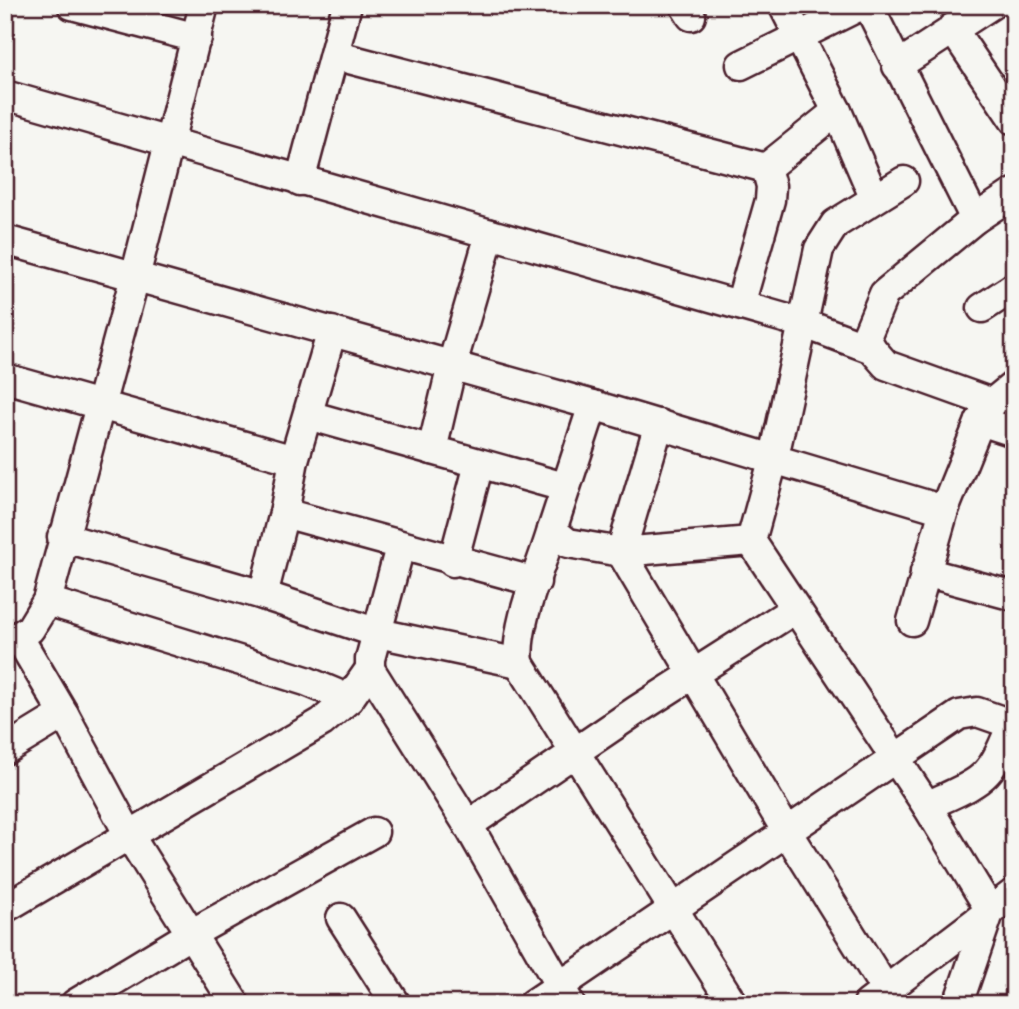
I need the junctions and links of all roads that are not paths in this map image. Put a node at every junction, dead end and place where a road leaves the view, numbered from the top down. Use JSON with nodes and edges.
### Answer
{"nodes":[{"id":1,"x":72,"y":5,"type":"edge"},
{"id":2,"x":204,"y":5,"type":"edge"},
{"id":3,"x":347,"y":5,"type":"edge"},
{"id":4,"x":783,"y":5,"type":"edge"},
{"id":5,"x":862,"y":5,"type":"edge"},
{"id":6,"x":868,"y":5,"type":"edge"},
{"id":7,"x":991,"y":5,"type":"edge"},
{"id":8,"x":952,"y":28,"type":"junction"},
{"id":9,"x":797,"y":36,"type":"junction"},
{"id":10,"x":197,"y":38,"type":"junction"},
{"id":11,"x":334,"y":55,"type":"junction"},
{"id":12,"x":741,"y":65,"type":"dead end"},
{"id":13,"x":897,"y":66,"type":"junction"},
{"id":14,"x":5,"y":95,"type":"edge"},
{"id":15,"x":837,"y":111,"type":"junction"},
{"id":16,"x":1014,"y":120,"type":"edge"},
{"id":17,"x":169,"y":142,"type":"junction"},
{"id":18,"x":766,"y":168,"type":"junction"},
{"id":19,"x":300,"y":181,"type":"junction"},
{"id":20,"x":904,"y":181,"type":"dead end"},
{"id":21,"x":1014,"y":192,"type":"edge"},
{"id":22,"x":874,"y":197,"type":"junction"},
{"id":23,"x":975,"y":219,"type":"junction"},
{"id":24,"x":490,"y":234,"type":"junction"},
{"id":25,"x":5,"y":240,"type":"edge"},
{"id":26,"x":135,"y":277,"type":"junction"},
{"id":27,"x":1014,"y":287,"type":"edge"},
{"id":28,"x":740,"y":305,"type":"junction"},
{"id":29,"x":982,"y":308,"type":"dead end"},
{"id":30,"x":805,"y":324,"type":"junction"},
{"id":31,"x":332,"y":331,"type":"junction"},
{"id":32,"x":872,"y":349,"type":"junction"},
{"id":33,"x":452,"y":365,"type":"junction"},
{"id":34,"x":6,"y":382,"type":"edge"},
{"id":35,"x":1014,"y":385,"type":"edge"},
{"id":36,"x":593,"y":405,"type":"junction"},
{"id":37,"x":100,"y":407,"type":"junction"},
{"id":38,"x":986,"y":412,"type":"junction"},
{"id":39,"x":307,"y":415,"type":"junction"},
{"id":40,"x":659,"y":424,"type":"junction"},
{"id":41,"x":1014,"y":432,"type":"edge"},
{"id":42,"x":432,"y":450,"type":"junction"},
{"id":43,"x":774,"y":457,"type":"junction"},
{"id":44,"x":294,"y":460,"type":"junction"},
{"id":45,"x":479,"y":464,"type":"junction"},
{"id":46,"x":564,"y":487,"type":"junction"},
{"id":47,"x":944,"y":510,"type":"junction"},
{"id":48,"x":284,"y":513,"type":"junction"},
{"id":49,"x":552,"y":530,"type":"junction"},
{"id":50,"x":62,"y":537,"type":"junction"},
{"id":51,"x":751,"y":541,"type":"junction"},
{"id":52,"x":400,"y":547,"type":"junction"},
{"id":53,"x":621,"y":552,"type":"junction"},
{"id":54,"x":453,"y":562,"type":"junction"},
{"id":55,"x":925,"y":572,"type":"junction"},
{"id":56,"x":537,"y":582,"type":"junction"},
{"id":57,"x":262,"y":595,"type":"junction"},
{"id":58,"x":1014,"y":596,"type":"edge"},
{"id":59,"x":47,"y":601,"type":"junction"},
{"id":60,"x":795,"y":609,"type":"junction"},
{"id":61,"x":912,"y":621,"type":"dead end"},
{"id":62,"x":378,"y":633,"type":"junction"},
{"id":63,"x":12,"y":640,"type":"edge"},
{"id":64,"x":519,"y":663,"type":"junction"},
{"id":65,"x":370,"y":669,"type":"junction"},
{"id":66,"x":693,"y":675,"type":"junction"},
{"id":67,"x":349,"y":699,"type":"junction"},
{"id":68,"x":64,"y":714,"type":"junction"},
{"id":69,"x":1013,"y":723,"type":"edge"},
{"id":70,"x":5,"y":750,"type":"edge"},
{"id":71,"x":578,"y":752,"type":"junction"},
{"id":72,"x":894,"y":758,"type":"junction"},
{"id":73,"x":927,"y":806,"type":"junction"},
{"id":74,"x":468,"y":825,"type":"junction"},
{"id":75,"x":374,"y":832,"type":"dead end"},
{"id":76,"x":788,"y":832,"type":"junction"},
{"id":77,"x":130,"y":835,"type":"junction"},
{"id":78,"x":1014,"y":893,"type":"edge"},
{"id":79,"x":5,"y":908,"type":"edge"},
{"id":80,"x":673,"y":908,"type":"junction"},
{"id":81,"x":990,"y":910,"type":"junction"},
{"id":82,"x":341,"y":918,"type":"dead end"},
{"id":83,"x":191,"y":934,"type":"junction"},
{"id":84,"x":564,"y":995,"type":"edge"},
{"id":85,"x":877,"y":998,"type":"edge"},
{"id":86,"x":75,"y":1004,"type":"edge"},
{"id":87,"x":235,"y":1004,"type":"edge"},
{"id":88,"x":396,"y":1004,"type":"edge"},
{"id":89,"x":533,"y":1004,"type":"edge"},
{"id":90,"x":733,"y":1004,"type":"edge"},
{"id":91,"x":958,"y":1004,"type":"edge"}],
"edges":[{"from":1,"to":10,"type":"street"},
{"from":2,"to":10,"type":"street"},
{"from":3,"to":11,"type":"street"},
{"from":4,"to":9,"type":"street"},
{"from":5,"to":9,"type":"street"},
{"from":6,"to":13,"type":"street"},
{"from":7,"to":8,"type":"street"},
{"from":8,"to":13,"type":"street"},
{"from":8,"to":16,"type":"street"},
{"from":9,"to":12,"type":"street"},
{"from":9,"to":15,"type":"street"},
{"from":10,"to":17,"type":"street"},
{"from":11,"to":18,"type":"street"},
{"from":11,"to":19,"type":"street"},
{"from":13,"to":23,"type":"street"},
{"from":14,"to":17,"type":"street"},
{"from":15,"to":18,"type":"street"},
{"from":15,"to":22,"type":"street"},
{"from":17,"to":19,"type":"street"},
{"from":17,"to":26,"type":"street"},
{"from":18,"to":28,"type":"street"},
{"from":19,"to":24,"type":"street"},
{"from":20,"to":22,"type":"street"},
{"from":21,"to":23,"type":"street"},
{"from":22,"to":30,"type":"street"},
{"from":23,"to":32,"type":"street"},
{"from":24,"to":28,"type":"street"},
{"from":24,"to":33,"type":"street"},
{"from":25,"to":26,"type":"street"},
{"from":26,"to":31,"type":"street"},
{"from":26,"to":37,"type":"street"},
{"from":27,"to":29,"type":"street"},
{"from":28,"to":30,"type":"street"},
{"from":30,"to":32,"type":"street"},
{"from":30,"to":43,"type":"street"},
{"from":31,"to":33,"type":"street"},
{"from":31,"to":39,"type":"street"},
{"from":32,"to":38,"type":"street"},
{"from":33,"to":36,"type":"street"},
{"from":33,"to":42,"type":"street"},
{"from":34,"to":37,"type":"street"},
{"from":35,"to":38,"type":"street"},
{"from":36,"to":40,"type":"street"},
{"from":36,"to":46,"type":"street"},
{"from":37,"to":44,"type":"street"},
{"from":37,"to":50,"type":"street"},
{"from":38,"to":41,"type":"street"},
{"from":38,"to":47,"type":"street"},
{"from":39,"to":42,"type":"street"},
{"from":39,"to":44,"type":"street"},
{"from":40,"to":43,"type":"street"},
{"from":40,"to":53,"type":"street"},
{"from":42,"to":45,"type":"street"},
{"from":43,"to":47,"type":"street"},
{"from":43,"to":51,"type":"street"},
{"from":44,"to":48,"type":"street"},
{"from":45,"to":46,"type":"street"},
{"from":45,"to":54,"type":"street"},
{"from":46,"to":49,"type":"street"},
{"from":47,"to":55,"type":"street"},
{"from":48,"to":52,"type":"street"},
{"from":48,"to":57,"type":"street"},
{"from":49,"to":53,"type":"street"},
{"from":49,"to":56,"type":"street"},
{"from":50,"to":57,"type":"street"},
{"from":50,"to":59,"type":"street"},
{"from":51,"to":53,"type":"street"},
{"from":51,"to":60,"type":"street"},
{"from":52,"to":54,"type":"street"},
{"from":52,"to":62,"type":"street"},
{"from":53,"to":66,"type":"street"},
{"from":54,"to":56,"type":"street"},
{"from":55,"to":58,"type":"street"},
{"from":55,"to":61,"type":"street"},
{"from":56,"to":64,"type":"street"},
{"from":57,"to":62,"type":"street"},
{"from":59,"to":63,"type":"street"},
{"from":59,"to":67,"type":"street"},
{"from":60,"to":66,"type":"street"},
{"from":60,"to":72,"type":"street"},
{"from":62,"to":64,"type":"street"},
{"from":62,"to":65,"type":"street"},
{"from":63,"to":68,"type":"street"},
{"from":64,"to":71,"type":"street"},
{"from":65,"to":67,"type":"street"},
{"from":65,"to":74,"type":"street"},
{"from":66,"to":71,"type":"street"},
{"from":66,"to":76,"type":"street"},
{"from":67,"to":77,"type":"street"},
{"from":68,"to":70,"type":"street"},
{"from":68,"to":77,"type":"street"},
{"from":69,"to":72,"type":"street"},
{"from":69,"to":73,"type":"street"},
{"from":71,"to":74,"type":"street"},
{"from":71,"to":80,"type":"street"},
{"from":72,"to":73,"type":"street"},
{"from":72,"to":76,"type":"street"},
{"from":73,"to":81,"type":"street"},
{"from":74,"to":84,"type":"street"},
{"from":75,"to":83,"type":"street"},
{"from":76,"to":80,"type":"street"},
{"from":76,"to":85,"type":"street"},
{"from":77,"to":79,"type":"street"},
{"from":77,"to":83,"type":"street"},
{"from":78,"to":81,"type":"street"},
{"from":80,"to":84,"type":"street"},
{"from":80,"to":90,"type":"street"},
{"from":81,"to":85,"type":"street"},
{"from":81,"to":91,"type":"street"},
{"from":82,"to":88,"type":"street"},
{"from":83,"to":86,"type":"street"},
{"from":83,"to":87,"type":"street"},
{"from":84,"to":89,"type":"street"}]}
